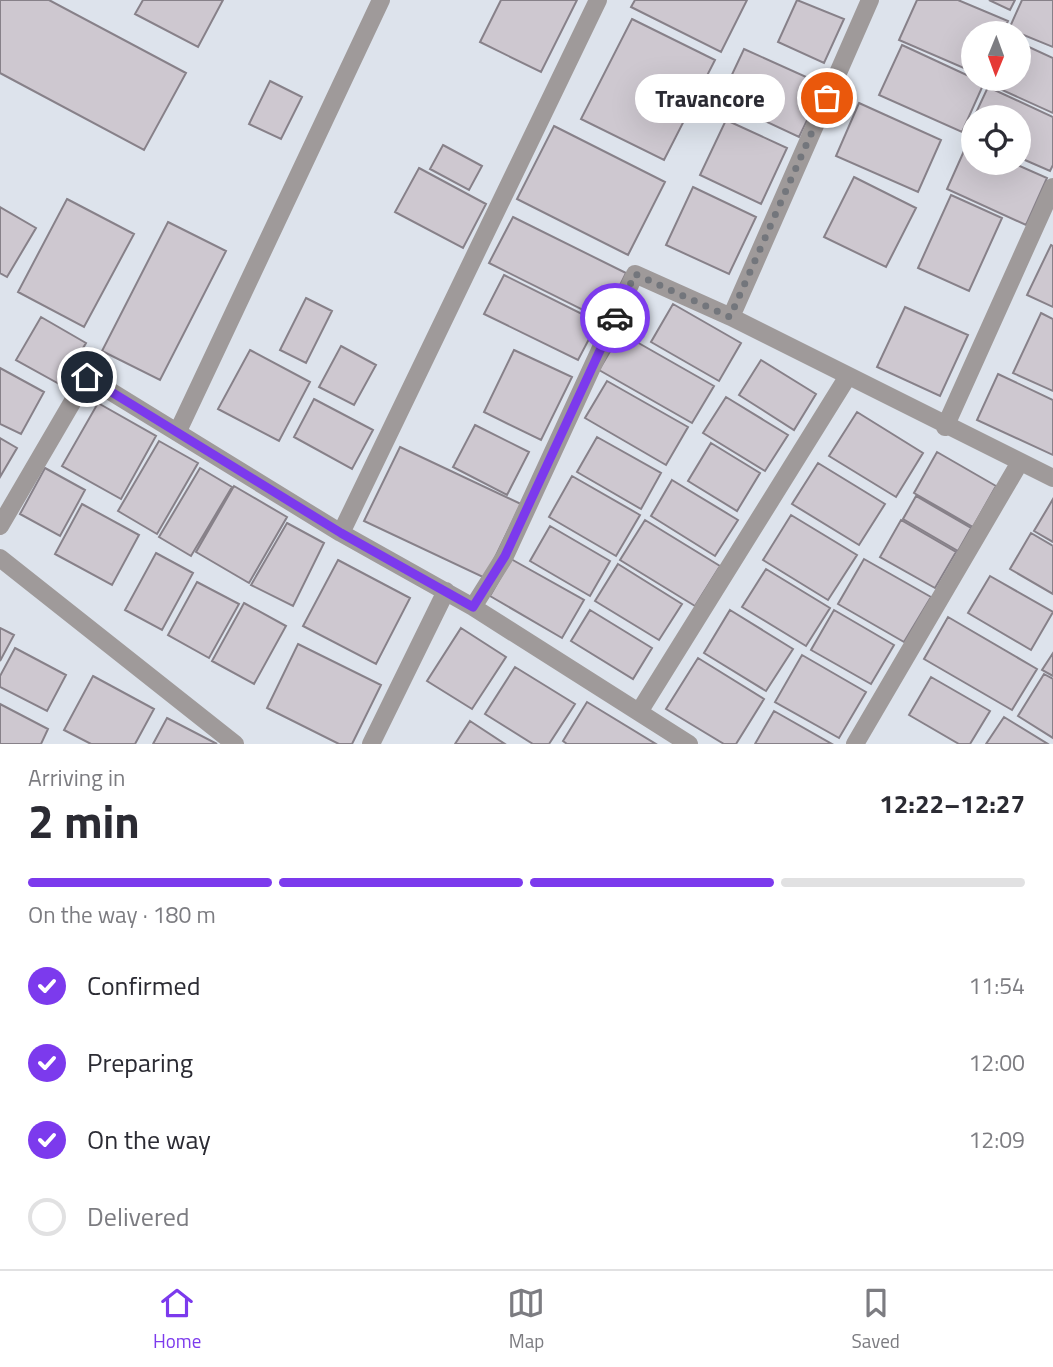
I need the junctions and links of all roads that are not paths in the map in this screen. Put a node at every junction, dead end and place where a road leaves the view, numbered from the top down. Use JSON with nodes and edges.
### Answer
{"nodes":[{"id":1,"x":381,"y":0,"type":"edge"},
{"id":2,"x":597,"y":0,"type":"edge"},
{"id":3,"x":870,"y":0,"type":"edge"},
{"id":4,"x":1053,"y":187,"type":"edge"},
{"id":5,"x":730,"y":317,"type":"junction"},
{"id":6,"x":848,"y":376,"type":"junction"},
{"id":7,"x":944,"y":427,"type":"junction"},
{"id":8,"x":177,"y":431,"type":"junction"},
{"id":9,"x":1020,"y":462,"type":"junction"},
{"id":10,"x":1053,"y":478,"type":"edge"},
{"id":11,"x":0,"y":526,"type":"edge"},
{"id":12,"x":341,"y":533,"type":"junction"},
{"id":13,"x":0,"y":558,"type":"edge"},
{"id":14,"x":446,"y":591,"type":"junction"},
{"id":15,"x":473,"y":607,"type":"junction"},
{"id":16,"x":639,"y":712,"type":"junction"},
{"id":17,"x":235,"y":744,"type":"edge"},
{"id":18,"x":371,"y":744,"type":"edge"},
{"id":19,"x":690,"y":744,"type":"edge"},
{"id":20,"x":855,"y":744,"type":"edge"}],
"edges":[{"from":1,"to":8,"type":"street"},
{"from":2,"to":12,"type":"street"},
{"from":3,"to":5,"type":"street"},
{"from":4,"to":7,"type":"street"},
{"from":5,"to":6,"type":"street"},
{"from":5,"to":15,"type":"street"},
{"from":6,"to":7,"type":"street"},
{"from":6,"to":16,"type":"street"},
{"from":7,"to":9,"type":"street"},
{"from":8,"to":11,"type":"street"},
{"from":8,"to":12,"type":"street"},
{"from":9,"to":10,"type":"street"},
{"from":9,"to":20,"type":"street"},
{"from":12,"to":14,"type":"street"},
{"from":13,"to":17,"type":"street"},
{"from":14,"to":15,"type":"street"},
{"from":14,"to":18,"type":"street"},
{"from":15,"to":16,"type":"street"},
{"from":16,"to":19,"type":"street"}]}
